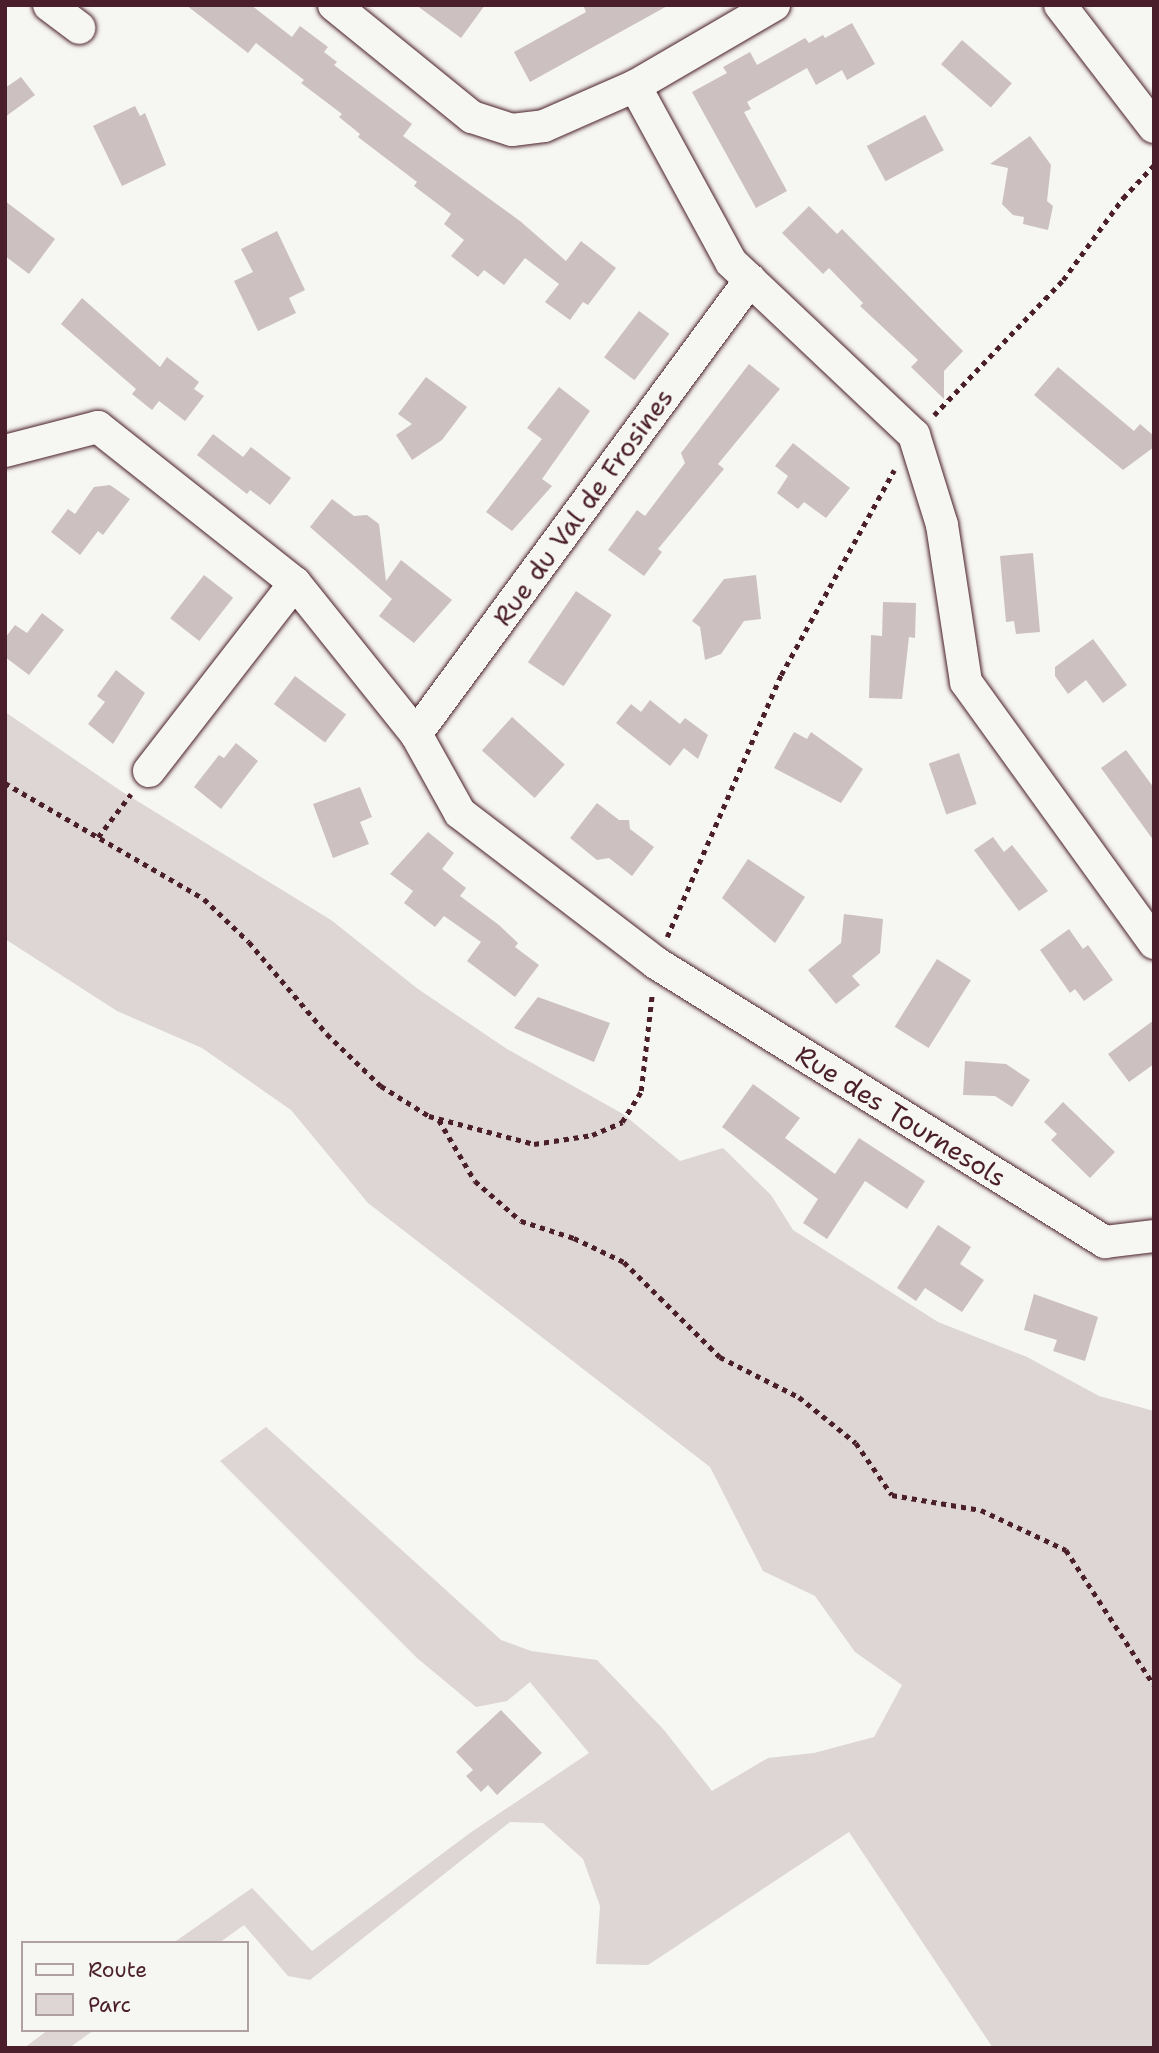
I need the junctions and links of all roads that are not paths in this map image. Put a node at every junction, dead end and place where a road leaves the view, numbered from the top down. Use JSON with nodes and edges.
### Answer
{"nodes":[{"id":1,"x":49,"y":5,"type":"edge"},
{"id":2,"x":774,"y":5,"type":"edge"},
{"id":3,"x":1066,"y":7,"type":"edge"},
{"id":4,"x":345,"y":9,"type":"edge"},
{"id":5,"x":79,"y":28,"type":"dead end"},
{"id":6,"x":635,"y":86,"type":"junction"},
{"id":7,"x":1154,"y":127,"type":"edge"},
{"id":8,"x":750,"y":280,"type":"junction"},
{"id":9,"x":5,"y":451,"type":"edge"},
{"id":10,"x":295,"y":583,"type":"junction"},
{"id":11,"x":416,"y":734,"type":"junction"},
{"id":12,"x":149,"y":771,"type":"road end"},
{"id":13,"x":1154,"y":943,"type":"edge"},
{"id":14,"x":1154,"y":1236,"type":"edge"}],
"edges":[{"from":1,"to":5,"type":"street"},
{"from":2,"to":6,"type":"street"},
{"from":3,"to":7,"type":"street"},
{"from":4,"to":6,"type":"street"},
{"from":6,"to":8,"type":"street"},
{"from":8,"to":11,"type":"street","name":"Rue du Val de Frosines"},
{"from":8,"to":13,"type":"street"},
{"from":9,"to":10,"type":"street","name":"Rue des Tournesols"},
{"from":10,"to":11,"type":"street","name":"Rue des Tournesols"},
{"from":10,"to":12,"type":"street"},
{"from":11,"to":14,"type":"street","name":"Rue des Tournesols"}]}
